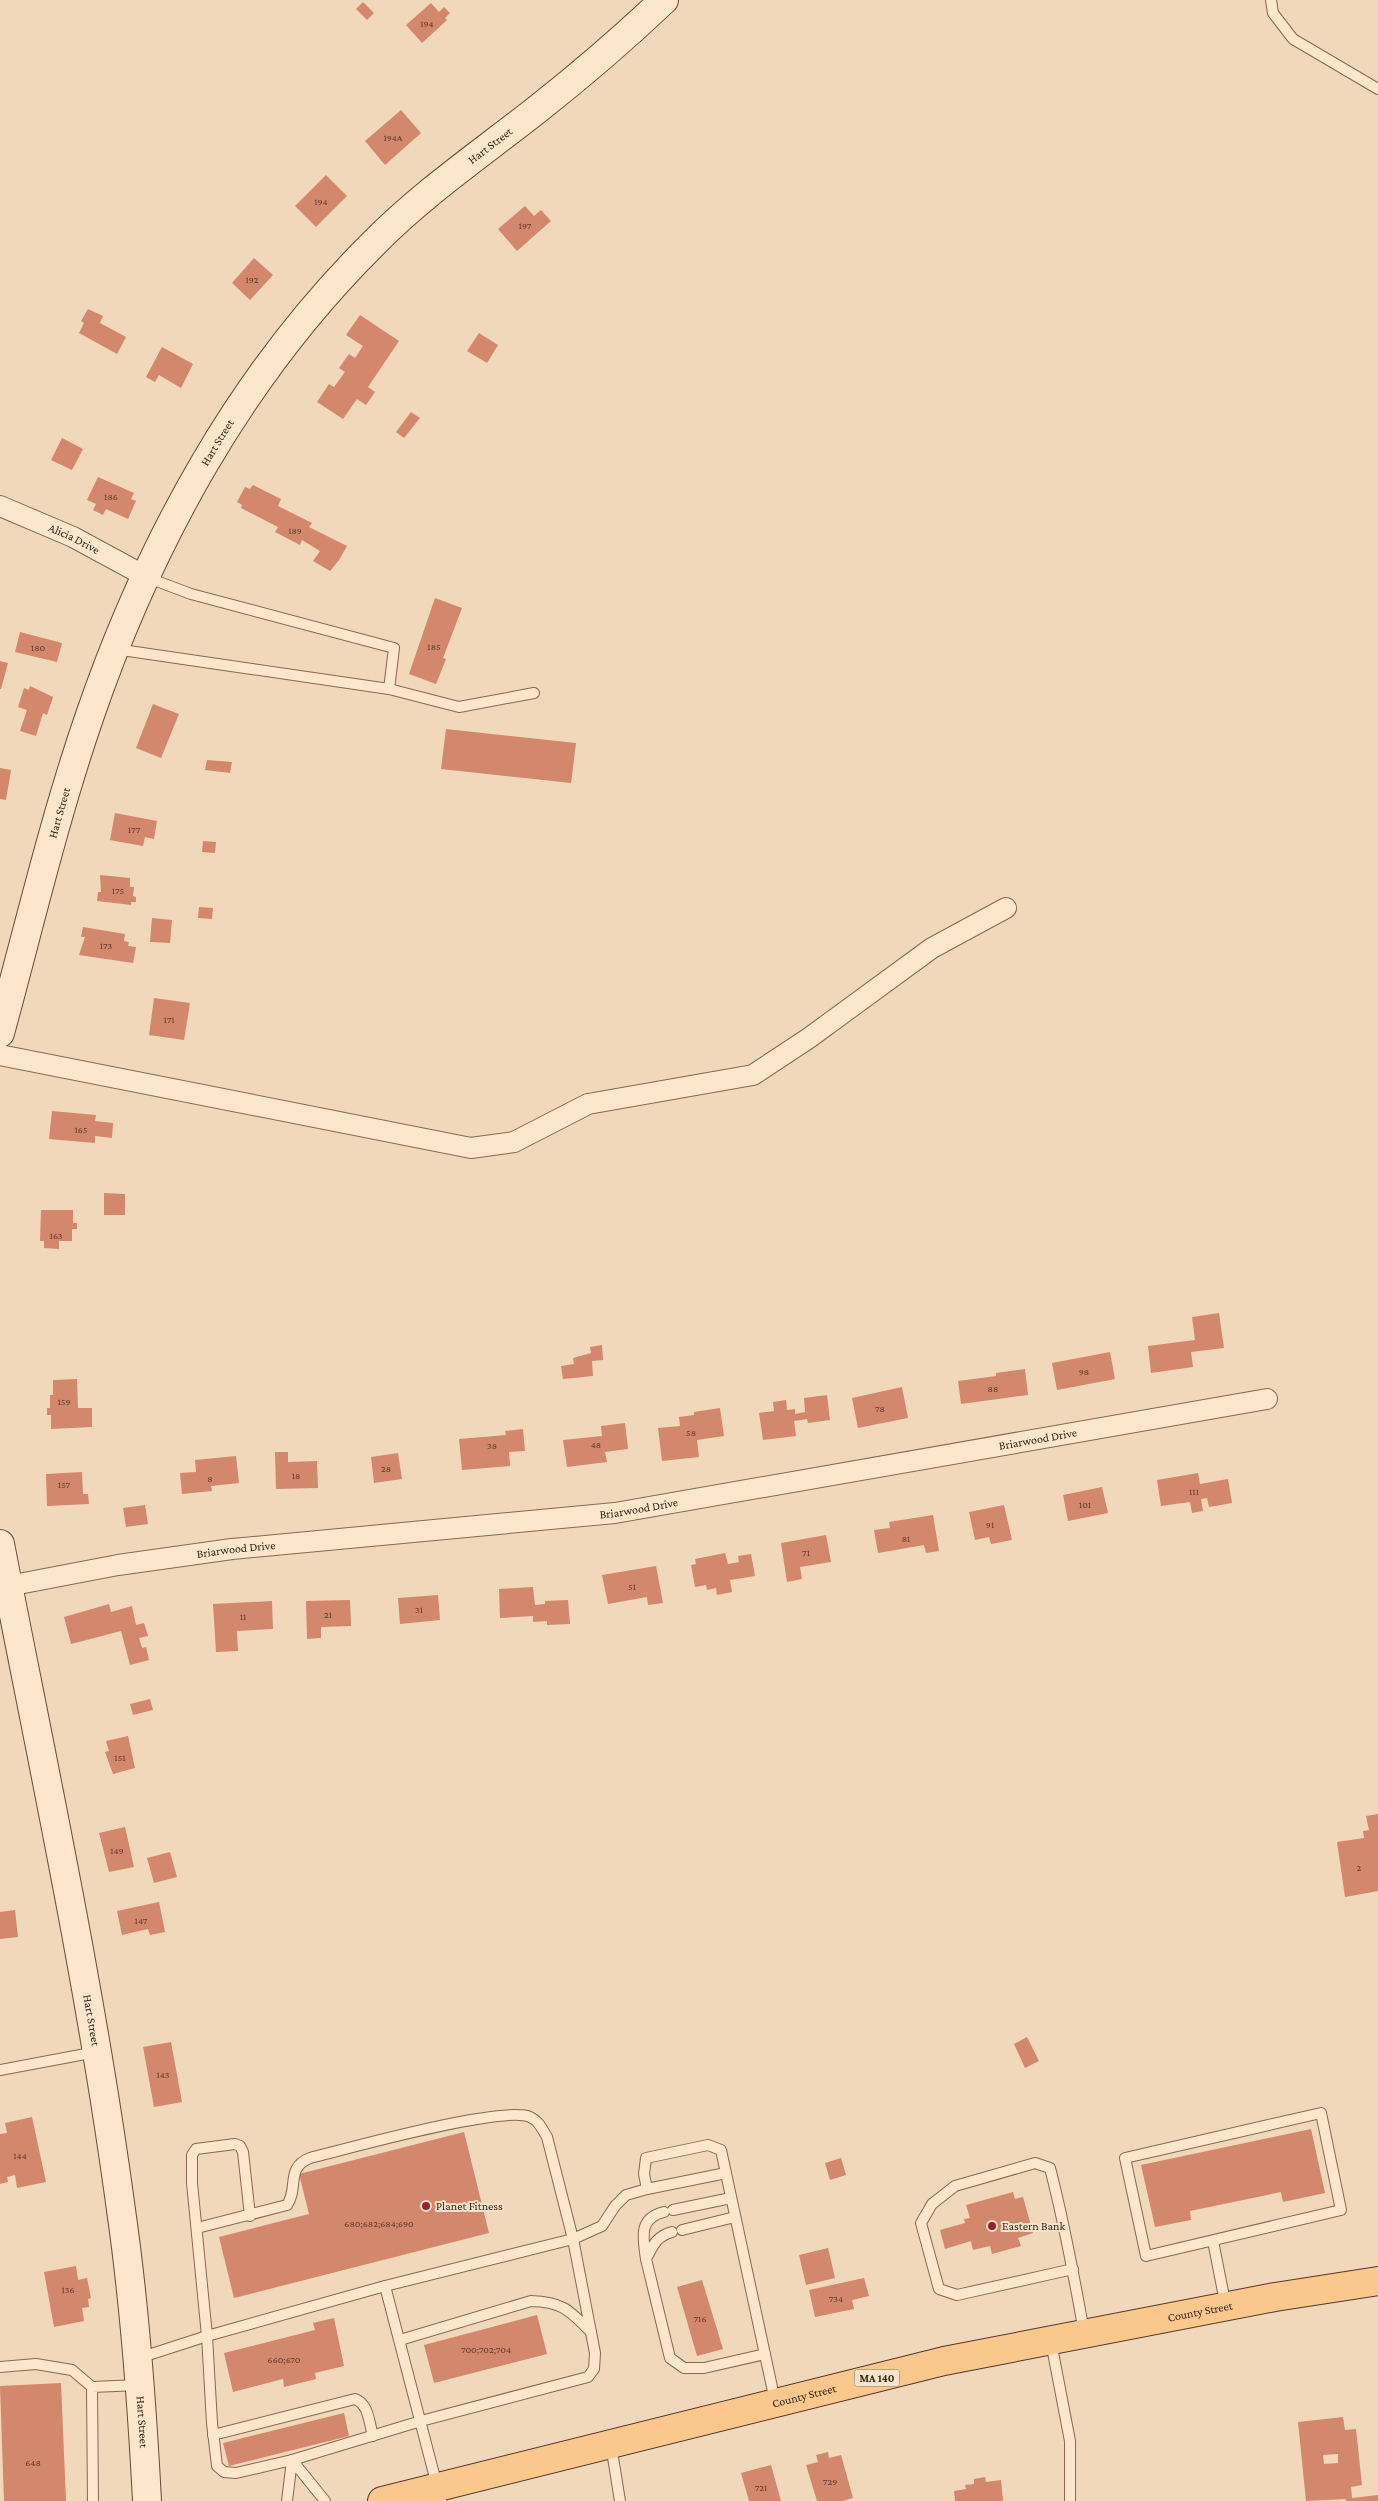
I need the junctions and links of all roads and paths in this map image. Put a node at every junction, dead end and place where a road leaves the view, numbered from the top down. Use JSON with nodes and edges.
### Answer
{"nodes":[{"id":1,"x":664,"y":0,"type":"edge"},
{"id":2,"x":1271,"y":0,"type":"edge"},
{"id":3,"x":1378,"y":89,"type":"edge"},
{"id":4,"x":0,"y":506,"type":"edge"},
{"id":5,"x":145,"y":576,"type":"junction"},
{"id":6,"x":114,"y":649,"type":"junction"},
{"id":7,"x":389,"y":689,"type":"junction"},
{"id":8,"x":534,"y":693,"type":"dead end"},
{"id":9,"x":1006,"y":908,"type":"dead end"},
{"id":10,"x":0,"y":1033,"type":"edge"},
{"id":11,"x":0,"y":1055,"type":"edge"},
{"id":12,"x":1267,"y":1399,"type":"dead end"},
{"id":13,"x":0,"y":1544,"type":"edge"},
{"id":14,"x":8,"y":1586,"type":"junction"},
{"id":15,"x":7,"y":1622,"type":"edge"},
{"id":16,"x":98,"y":2052,"type":"junction"},
{"id":17,"x":0,"y":2070,"type":"edge"},
{"id":18,"x":726,"y":2173,"type":"junction"},
{"id":19,"x":647,"y":2189,"type":"junction"},
{"id":20,"x":731,"y":2198,"type":"junction"},
{"id":21,"x":250,"y":2216,"type":"junction"},
{"id":22,"x":735,"y":2217,"type":"junction"},
{"id":23,"x":197,"y":2228,"type":"junction"},
{"id":24,"x":573,"y":2239,"type":"junction"},
{"id":25,"x":1213,"y":2241,"type":"junction"},
{"id":26,"x":646,"y":2259,"type":"junction"},
{"id":27,"x":1073,"y":2269,"type":"junction"},
{"id":28,"x":1378,"y":2281,"type":"edge"},
{"id":29,"x":385,"y":2286,"type":"junction"},
{"id":30,"x":1226,"y":2308,"type":"junction"},
{"id":31,"x":591,"y":2332,"type":"junction"},
{"id":32,"x":1085,"y":2335,"type":"junction"},
{"id":33,"x":207,"y":2336,"type":"junction"},
{"id":34,"x":400,"y":2340,"type":"junction"},
{"id":35,"x":1051,"y":2342,"type":"junction"},
{"id":36,"x":765,"y":2354,"type":"junction"},
{"id":37,"x":0,"y":2367,"type":"edge"},
{"id":38,"x":139,"y":2372,"type":"junction"},
{"id":39,"x":92,"y":2387,"type":"junction"},
{"id":40,"x":776,"y":2403,"type":"junction"},
{"id":41,"x":421,"y":2421,"type":"junction"},
{"id":42,"x":213,"y":2436,"type":"junction"},
{"id":43,"x":372,"y":2436,"type":"junction"},
{"id":44,"x":611,"y":2443,"type":"junction"},
{"id":45,"x":292,"y":2460,"type":"junction"},
{"id":46,"x":439,"y":2494,"type":"edge"},
{"id":47,"x":93,"y":2501,"type":"edge"},
{"id":48,"x":147,"y":2501,"type":"edge"},
{"id":49,"x":287,"y":2501,"type":"edge"},
{"id":50,"x":325,"y":2501,"type":"edge"},
{"id":51,"x":382,"y":2501,"type":"edge"},
{"id":52,"x":620,"y":2501,"type":"edge"},
{"id":53,"x":1070,"y":2501,"type":"edge"}],
"edges":[{"from":1,"to":5,"type":"street","name":"Hart Street"},
{"from":2,"to":3,"type":"lane"},
{"from":4,"to":5,"type":"street","name":"Alicia Drive"},
{"from":5,"to":6,"type":"street","name":"Hart Street"},
{"from":5,"to":7,"type":"lane"},
{"from":6,"to":7,"type":"lane"},
{"from":6,"to":10,"type":"street","name":"Hart Street"},
{"from":7,"to":8,"type":"lane"},
{"from":9,"to":11,"type":"street"},
{"from":12,"to":14,"type":"street","name":"Briarwood Drive"},
{"from":13,"to":14,"type":"street","name":"Hart Street"},
{"from":14,"to":15,"type":"street","name":"Hart Street"},
{"from":15,"to":16,"type":"street","name":"Hart Street"},
{"from":16,"to":17,"type":"lane"},
{"from":16,"to":38,"type":"street","name":"Hart Street"},
{"from":18,"to":19,"type":"lane"},
{"from":18,"to":19,"type":"lane"},
{"from":18,"to":20,"type":"lane"},
{"from":19,"to":24,"type":"lane"},
{"from":20,"to":22,"type":"lane"},
{"from":20,"to":26,"type":"lane"},
{"from":21,"to":23,"type":"lane"},
{"from":21,"to":23,"type":"lane"},
{"from":21,"to":24,"type":"lane"},
{"from":22,"to":26,"type":"lane"},
{"from":22,"to":36,"type":"lane"},
{"from":23,"to":33,"type":"lane"},
{"from":24,"to":29,"type":"lane"},
{"from":24,"to":31,"type":"lane"},
{"from":25,"to":25,"type":"lane"},
{"from":25,"to":30,"type":"lane"},
{"from":26,"to":36,"type":"lane"},
{"from":27,"to":27,"type":"lane"},
{"from":27,"to":32,"type":"lane"},
{"from":28,"to":30,"type":"main road","name":"County Street","number":"MA 140"},
{"from":29,"to":33,"type":"lane"},
{"from":29,"to":34,"type":"lane"},
{"from":30,"to":32,"type":"main road","name":"County Street","number":"MA 140"},
{"from":31,"to":34,"type":"lane"},
{"from":31,"to":41,"type":"lane"},
{"from":32,"to":35,"type":"main road","name":"County Street","number":"MA 140"},
{"from":33,"to":38,"type":"lane"},
{"from":33,"to":42,"type":"lane"},
{"from":34,"to":41,"type":"lane"},
{"from":35,"to":40,"type":"main road","name":"County Street","number":"MA 140"},
{"from":35,"to":53,"type":"lane"},
{"from":36,"to":40,"type":"lane"},
{"from":37,"to":39,"type":"lane"},
{"from":38,"to":39,"type":"lane"},
{"from":38,"to":48,"type":"street","name":"Hart Street"},
{"from":39,"to":47,"type":"lane"},
{"from":40,"to":44,"type":"main road","name":"County Street","number":"MA 140"},
{"from":41,"to":43,"type":"lane"},
{"from":41,"to":46,"type":"lane"},
{"from":42,"to":43,"type":"lane"},
{"from":42,"to":45,"type":"lane"},
{"from":43,"to":45,"type":"lane"},
{"from":44,"to":46,"type":"main road","name":"County Street","number":"MA 140"},
{"from":44,"to":52,"type":"lane"},
{"from":45,"to":49,"type":"lane"},
{"from":45,"to":50,"type":"lane"},
{"from":46,"to":51,"type":"main road","name":"County Street","number":"MA 140"}]}
